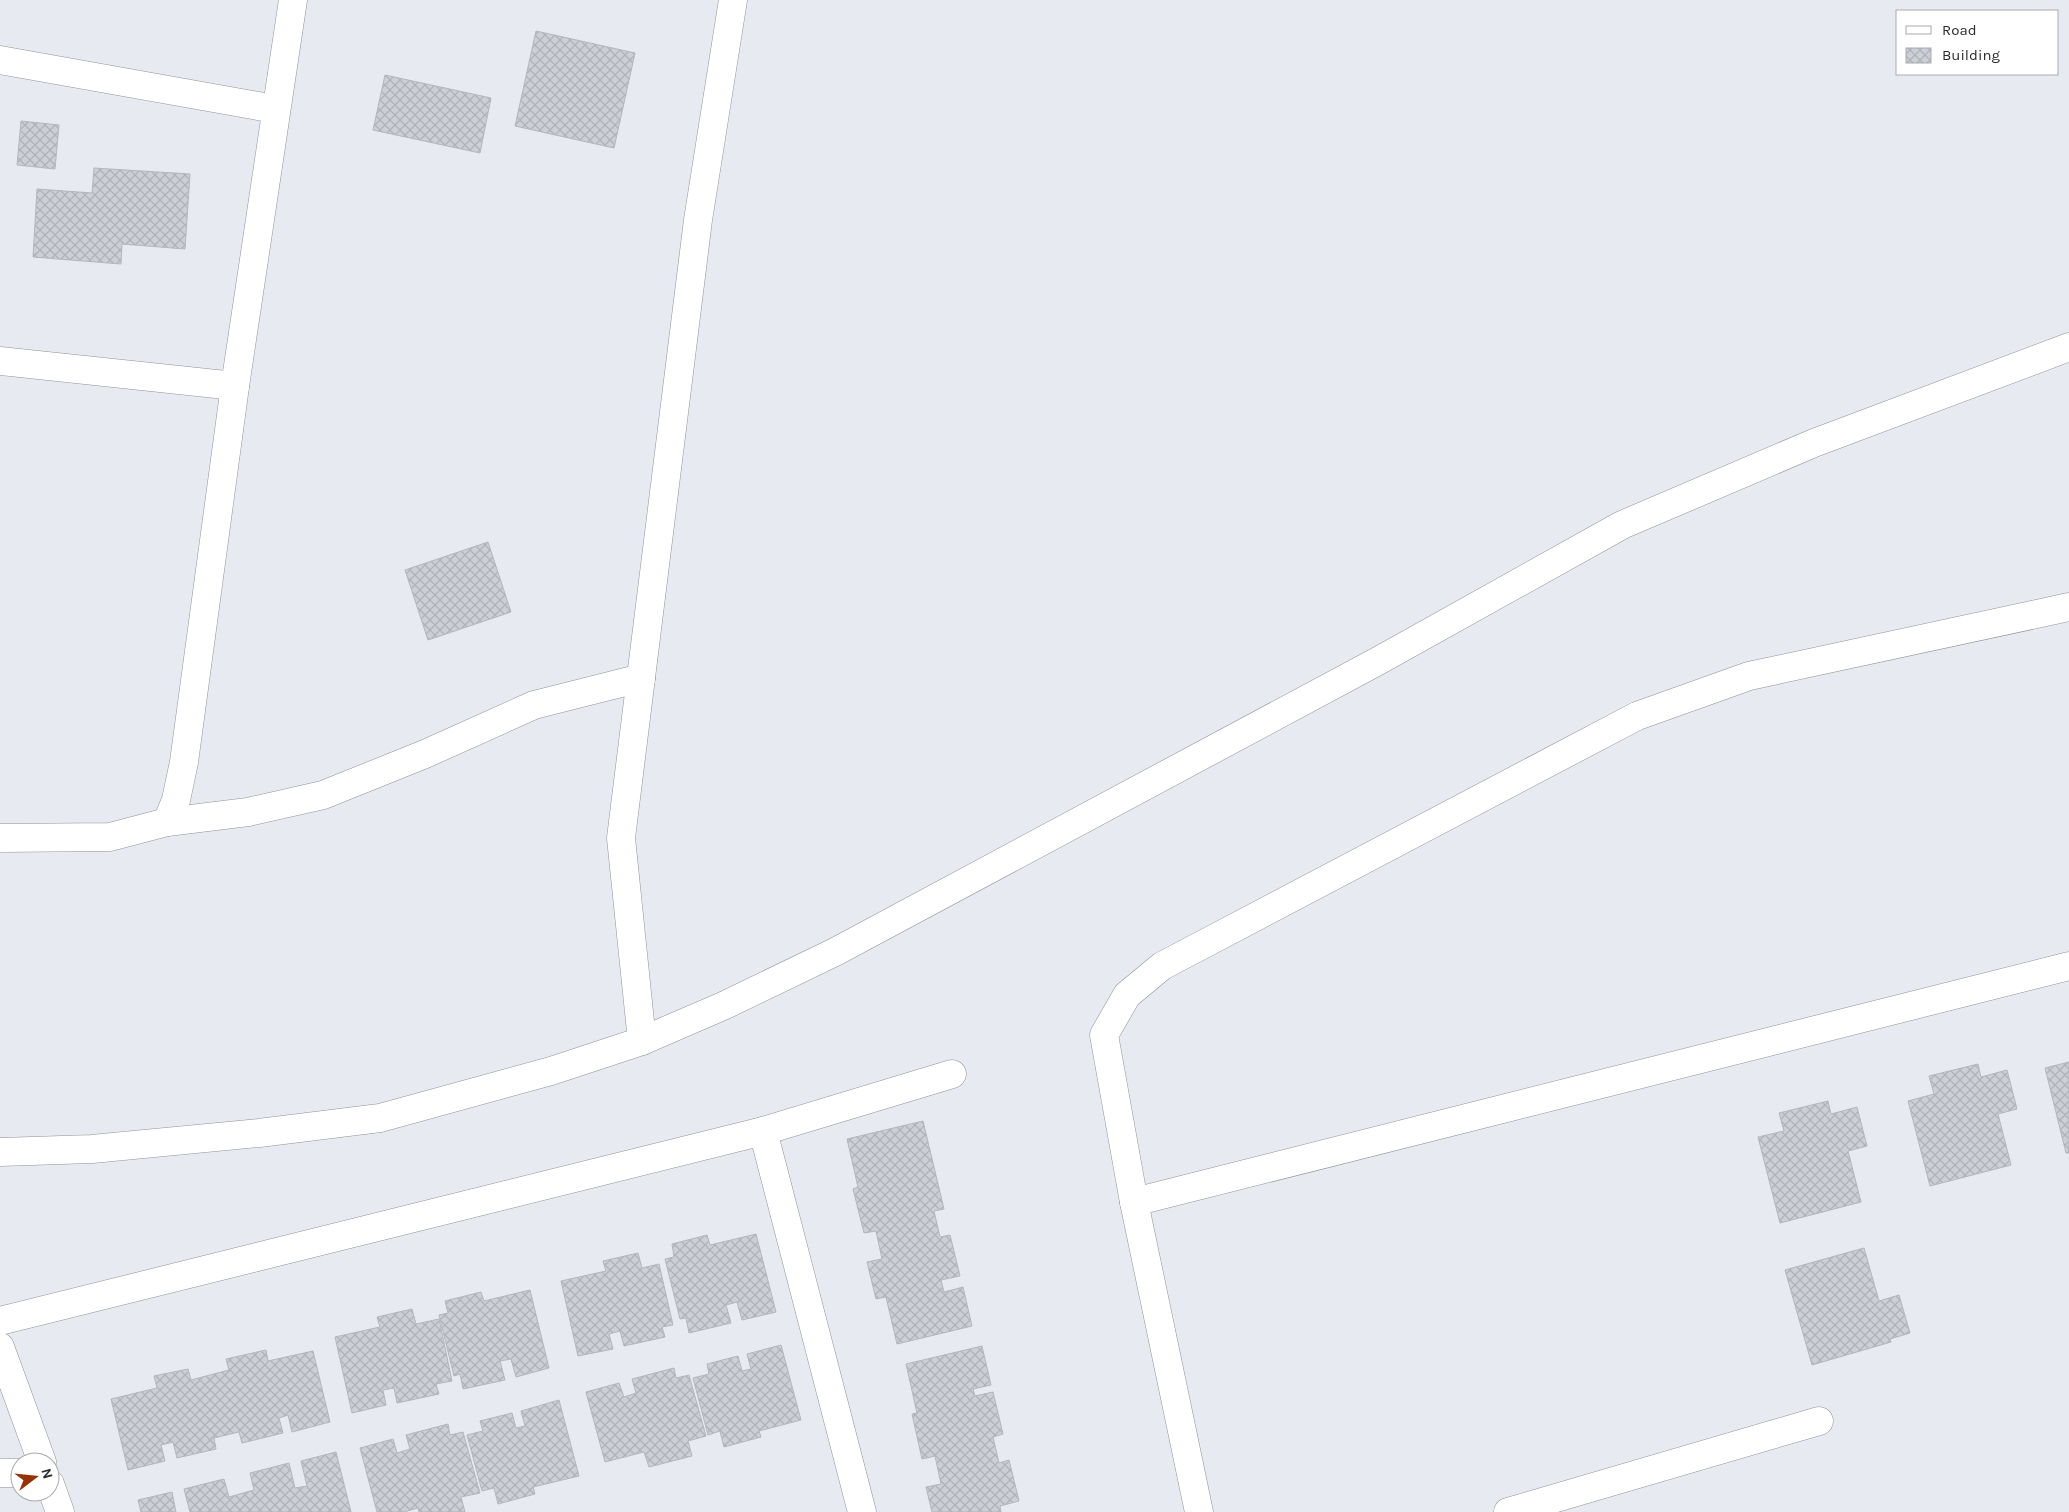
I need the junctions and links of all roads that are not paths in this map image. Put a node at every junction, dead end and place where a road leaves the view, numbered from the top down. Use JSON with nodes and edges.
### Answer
{"nodes":[{"id":1,"x":293,"y":0,"type":"edge"},
{"id":2,"x":733,"y":0,"type":"edge"},
{"id":3,"x":0,"y":60,"type":"edge"},
{"id":4,"x":275,"y":109,"type":"junction"},
{"id":5,"x":2069,"y":347,"type":"edge"},
{"id":6,"x":0,"y":361,"type":"edge"},
{"id":7,"x":235,"y":386,"type":"junction"},
{"id":8,"x":2069,"y":606,"type":"edge"},
{"id":9,"x":641,"y":678,"type":"junction"},
{"id":10,"x":167,"y":822,"type":"junction"},
{"id":11,"x":0,"y":838,"type":"edge"},
{"id":12,"x":2069,"y":966,"type":"edge"},
{"id":13,"x":642,"y":1041,"type":"junction"},
{"id":14,"x":952,"y":1074,"type":"dead end"},
{"id":15,"x":763,"y":1131,"type":"junction"},
{"id":16,"x":0,"y":1152,"type":"edge"},
{"id":17,"x":1134,"y":1202,"type":"junction"},
{"id":18,"x":0,"y":1321,"type":"edge"},
{"id":19,"x":0,"y":1347,"type":"edge"},
{"id":20,"x":1819,"y":1421,"type":"dead end"},
{"id":21,"x":38,"y":1452,"type":"edge"},
{"id":22,"x":862,"y":1512,"type":"edge"},
{"id":23,"x":1199,"y":1512,"type":"edge"},
{"id":24,"x":1508,"y":1512,"type":"edge"}],
"edges":[{"from":1,"to":4,"type":"street"},
{"from":2,"to":9,"type":"street"},
{"from":3,"to":4,"type":"street"},
{"from":4,"to":7,"type":"street"},
{"from":5,"to":13,"type":"street"},
{"from":6,"to":7,"type":"street"},
{"from":7,"to":10,"type":"street"},
{"from":8,"to":17,"type":"street"},
{"from":9,"to":10,"type":"street"},
{"from":9,"to":13,"type":"street"},
{"from":10,"to":11,"type":"street"},
{"from":12,"to":17,"type":"street"},
{"from":13,"to":16,"type":"street"},
{"from":14,"to":15,"type":"street"},
{"from":15,"to":18,"type":"street"},
{"from":15,"to":22,"type":"street"},
{"from":17,"to":23,"type":"street"},
{"from":19,"to":21,"type":"street"},
{"from":20,"to":24,"type":"street"}]}
